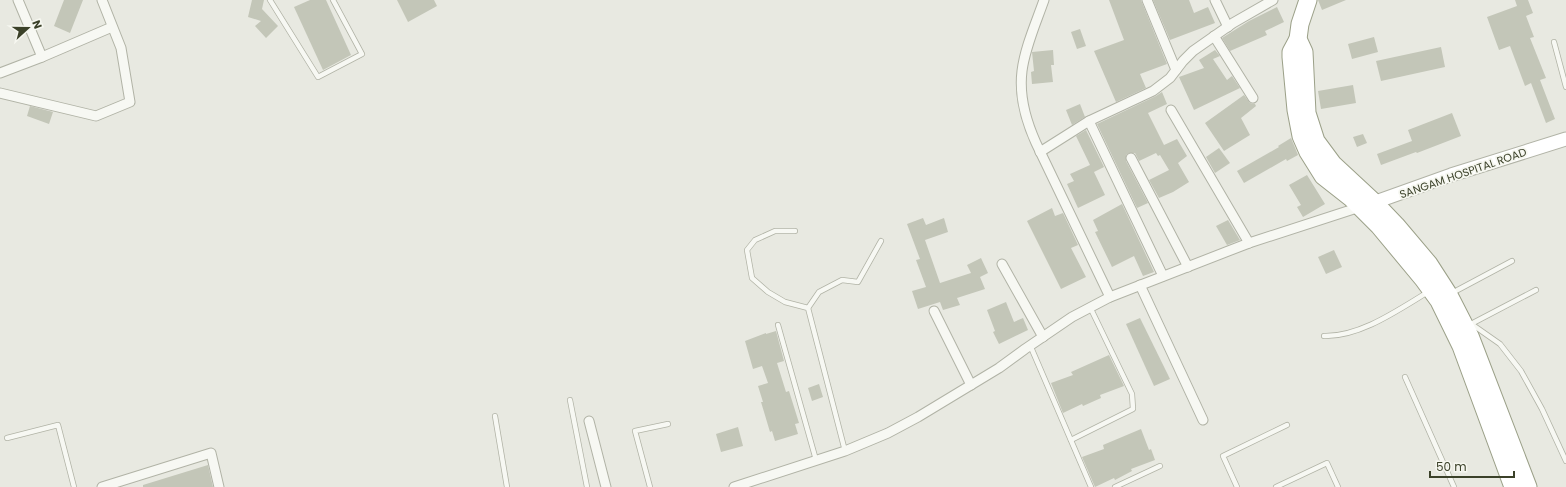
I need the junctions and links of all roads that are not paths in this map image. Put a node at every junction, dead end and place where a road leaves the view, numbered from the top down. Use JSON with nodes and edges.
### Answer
{"nodes":[{"id":1,"x":18,"y":0,"type":"edge"},
{"id":2,"x":102,"y":0,"type":"edge"},
{"id":3,"x":270,"y":0,"type":"edge"},
{"id":4,"x":333,"y":0,"type":"edge"},
{"id":5,"x":1044,"y":0,"type":"edge"},
{"id":6,"x":1147,"y":0,"type":"edge"},
{"id":7,"x":1215,"y":0,"type":"edge"},
{"id":8,"x":1274,"y":0,"type":"edge"},
{"id":9,"x":1308,"y":0,"type":"edge"},
{"id":10,"x":112,"y":27,"type":"junction"},
{"id":11,"x":1228,"y":27,"type":"junction"},
{"id":12,"x":1214,"y":36,"type":"junction"},
{"id":13,"x":1554,"y":42,"type":"dead end"},
{"id":14,"x":42,"y":57,"type":"junction"},
{"id":15,"x":1176,"y":70,"type":"junction"},
{"id":16,"x":0,"y":73,"type":"edge"},
{"id":17,"x":1566,"y":87,"type":"edge"},
{"id":18,"x":0,"y":93,"type":"edge"},
{"id":19,"x":1253,"y":98,"type":"dead end"},
{"id":20,"x":1171,"y":110,"type":"dead end"},
{"id":21,"x":1089,"y":121,"type":"junction"},
{"id":22,"x":1566,"y":139,"type":"edge"},
{"id":23,"x":1040,"y":152,"type":"junction"},
{"id":24,"x":1131,"y":158,"type":"dead end"},
{"id":25,"x":1368,"y":205,"type":"junction"},
{"id":26,"x":795,"y":231,"type":"dead end"},
{"id":27,"x":881,"y":241,"type":"dead end"},
{"id":28,"x":1249,"y":243,"type":"junction"},
{"id":29,"x":1512,"y":261,"type":"dead end"},
{"id":30,"x":1002,"y":264,"type":"dead end"},
{"id":31,"x":1188,"y":267,"type":"junction"},
{"id":32,"x":1163,"y":276,"type":"junction"},
{"id":33,"x":1140,"y":285,"type":"junction"},
{"id":34,"x":1536,"y":290,"type":"dead end"},
{"id":35,"x":1431,"y":291,"type":"junction"},
{"id":36,"x":1110,"y":296,"type":"junction"},
{"id":37,"x":1090,"y":307,"type":"junction"},
{"id":38,"x":808,"y":308,"type":"junction"},
{"id":39,"x":934,"y":311,"type":"dead end"},
{"id":40,"x":1457,"y":312,"type":"junction"},
{"id":41,"x":778,"y":325,"type":"dead end"},
{"id":42,"x":1324,"y":336,"type":"dead end"},
{"id":43,"x":1043,"y":337,"type":"junction"},
{"id":44,"x":1030,"y":345,"type":"junction"},
{"id":45,"x":1405,"y":377,"type":"dead end"},
{"id":46,"x":971,"y":385,"type":"junction"},
{"id":47,"x":570,"y":400,"type":"dead end"},
{"id":48,"x":496,"y":416,"type":"dead end"},
{"id":49,"x":1203,"y":420,"type":"dead end"},
{"id":50,"x":589,"y":421,"type":"dead end"},
{"id":51,"x":668,"y":424,"type":"dead end"},
{"id":52,"x":1287,"y":425,"type":"dead end"},
{"id":53,"x":8,"y":438,"type":"dead end"},
{"id":54,"x":1071,"y":440,"type":"junction"},
{"id":55,"x":845,"y":451,"type":"junction"},
{"id":56,"x":816,"y":460,"type":"junction"},
{"id":57,"x":1566,"y":462,"type":"edge"},
{"id":58,"x":1160,"y":466,"type":"dead end"},
{"id":59,"x":74,"y":487,"type":"edge"},
{"id":60,"x":102,"y":487,"type":"edge"},
{"id":61,"x":219,"y":487,"type":"edge"},
{"id":62,"x":507,"y":487,"type":"edge"},
{"id":63,"x":587,"y":487,"type":"edge"},
{"id":64,"x":606,"y":487,"type":"edge"},
{"id":65,"x":650,"y":487,"type":"edge"},
{"id":66,"x":734,"y":487,"type":"edge"},
{"id":67,"x":1091,"y":487,"type":"edge"},
{"id":68,"x":1115,"y":487,"type":"edge"},
{"id":69,"x":1237,"y":487,"type":"edge"},
{"id":70,"x":1276,"y":487,"type":"edge"},
{"id":71,"x":1338,"y":487,"type":"edge"},
{"id":72,"x":1454,"y":487,"type":"edge"},
{"id":73,"x":1513,"y":487,"type":"edge"},
{"id":74,"x":1528,"y":487,"type":"edge"}],
"edges":[{"from":1,"to":14,"type":"street"},
{"from":2,"to":10,"type":"street"},
{"from":3,"to":4,"type":"lane"},
{"from":5,"to":23,"type":"street"},
{"from":6,"to":15,"type":"street"},
{"from":7,"to":11,"type":"street"},
{"from":8,"to":11,"type":"street"},
{"from":9,"to":25,"type":"highway"},
{"from":10,"to":14,"type":"street"},
{"from":10,"to":18,"type":"street"},
{"from":11,"to":12,"type":"street"},
{"from":12,"to":15,"type":"street"},
{"from":12,"to":19,"type":"street"},
{"from":13,"to":17,"type":"lane"},
{"from":14,"to":16,"type":"street"},
{"from":15,"to":21,"type":"street"},
{"from":20,"to":28,"type":"street"},
{"from":21,"to":23,"type":"street"},
{"from":21,"to":32,"type":"street"},
{"from":22,"to":25,"type":"main road","name":"SANGAM HOSPITAL ROAD"},
{"from":23,"to":36,"type":"street"},
{"from":24,"to":31,"type":"street"},
{"from":25,"to":28,"type":"street"},
{"from":25,"to":35,"type":"highway"},
{"from":25,"to":40,"type":"highway"},
{"from":26,"to":38,"type":"lane"},
{"from":27,"to":38,"type":"lane"},
{"from":28,"to":31,"type":"street"},
{"from":29,"to":40,"type":"lane"},
{"from":30,"to":43,"type":"street"},
{"from":31,"to":32,"type":"street"},
{"from":32,"to":33,"type":"street"},
{"from":33,"to":36,"type":"street"},
{"from":33,"to":49,"type":"street"},
{"from":34,"to":40,"type":"lane"},
{"from":35,"to":40,"type":"highway"},
{"from":35,"to":42,"type":"lane"},
{"from":36,"to":37,"type":"street"},
{"from":37,"to":43,"type":"street"},
{"from":37,"to":54,"type":"lane"},
{"from":38,"to":55,"type":"lane"},
{"from":39,"to":46,"type":"street"},
{"from":40,"to":57,"type":"lane"},
{"from":40,"to":73,"type":"highway"},
{"from":40,"to":74,"type":"highway"},
{"from":41,"to":56,"type":"lane"},
{"from":43,"to":44,"type":"street"},
{"from":44,"to":46,"type":"street"},
{"from":44,"to":54,"type":"lane"},
{"from":45,"to":72,"type":"lane"},
{"from":46,"to":55,"type":"street"},
{"from":47,"to":63,"type":"lane"},
{"from":48,"to":62,"type":"lane"},
{"from":50,"to":64,"type":"street"},
{"from":51,"to":65,"type":"lane"},
{"from":52,"to":69,"type":"lane"},
{"from":53,"to":59,"type":"lane"},
{"from":54,"to":67,"type":"lane"},
{"from":55,"to":56,"type":"street"},
{"from":56,"to":66,"type":"street"},
{"from":58,"to":68,"type":"lane"},
{"from":60,"to":61,"type":"street"},
{"from":70,"to":71,"type":"lane"}]}
